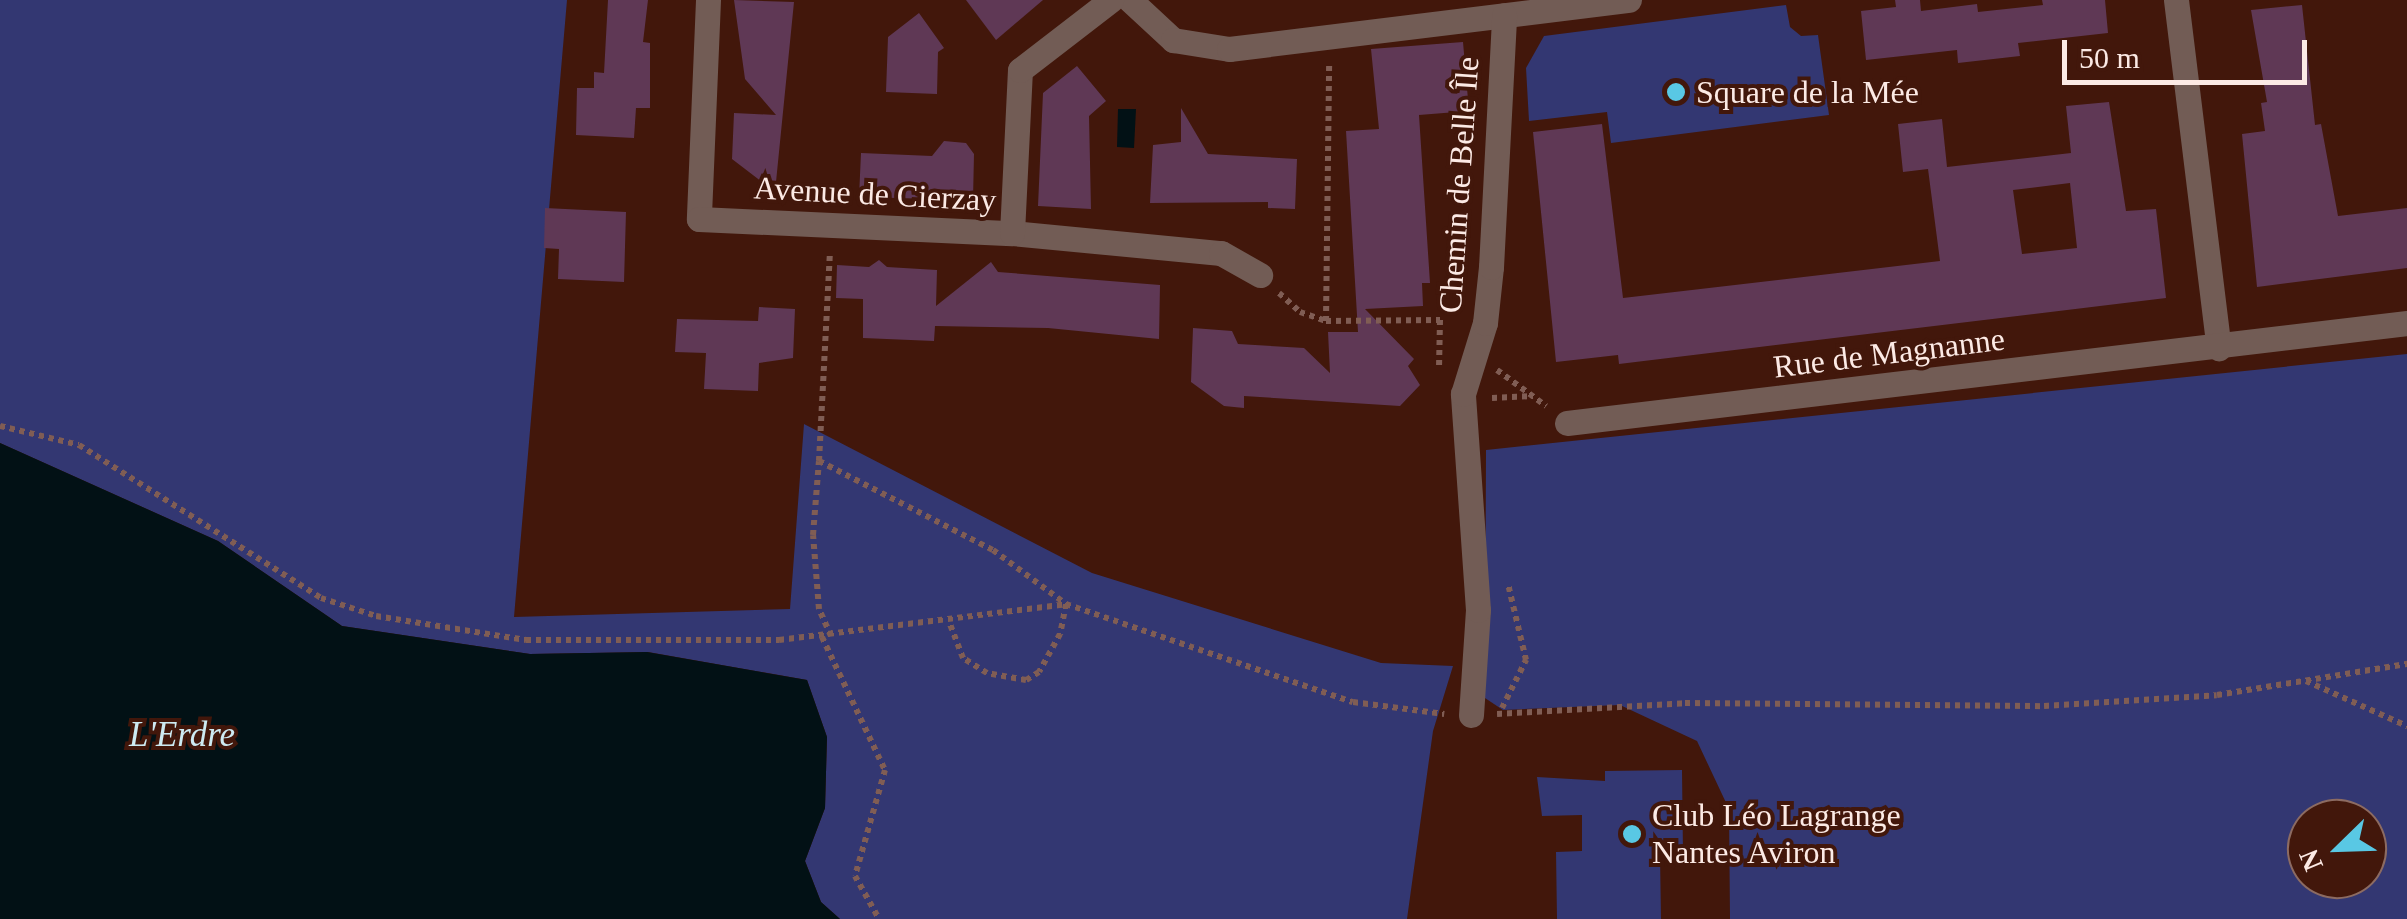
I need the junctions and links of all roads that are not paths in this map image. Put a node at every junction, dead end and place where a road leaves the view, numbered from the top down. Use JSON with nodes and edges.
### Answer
{"nodes":[{"id":1,"x":708,"y":0,"type":"edge"},
{"id":2,"x":1111,"y":0,"type":"edge"},
{"id":3,"x":1130,"y":0,"type":"edge"},
{"id":4,"x":1629,"y":0,"type":"edge"},
{"id":5,"x":2176,"y":0,"type":"edge"},
{"id":6,"x":1504,"y":15,"type":"junction"},
{"id":7,"x":1012,"y":233,"type":"junction"},
{"id":8,"x":1260,"y":275,"type":"road end"},
{"id":9,"x":2407,"y":323,"type":"edge"},
{"id":10,"x":2219,"y":348,"type":"junction"},
{"id":11,"x":1567,"y":422,"type":"dead end"},
{"id":12,"x":1471,"y":715,"type":"road end"}],
"edges":[{"from":1,"to":7,"type":"street","name":"Avenue de Cierzay"},
{"from":2,"to":7,"type":"street"},
{"from":3,"to":6,"type":"street"},
{"from":4,"to":6,"type":"street"},
{"from":5,"to":10,"type":"street"},
{"from":6,"to":12,"type":"street","name":"Chemin de Belle Île"},
{"from":7,"to":8,"type":"street","name":"Avenue de Cierzay"},
{"from":9,"to":10,"type":"street","name":"Rue de Magnanne"},
{"from":10,"to":11,"type":"street","name":"Rue de Magnanne"}]}
